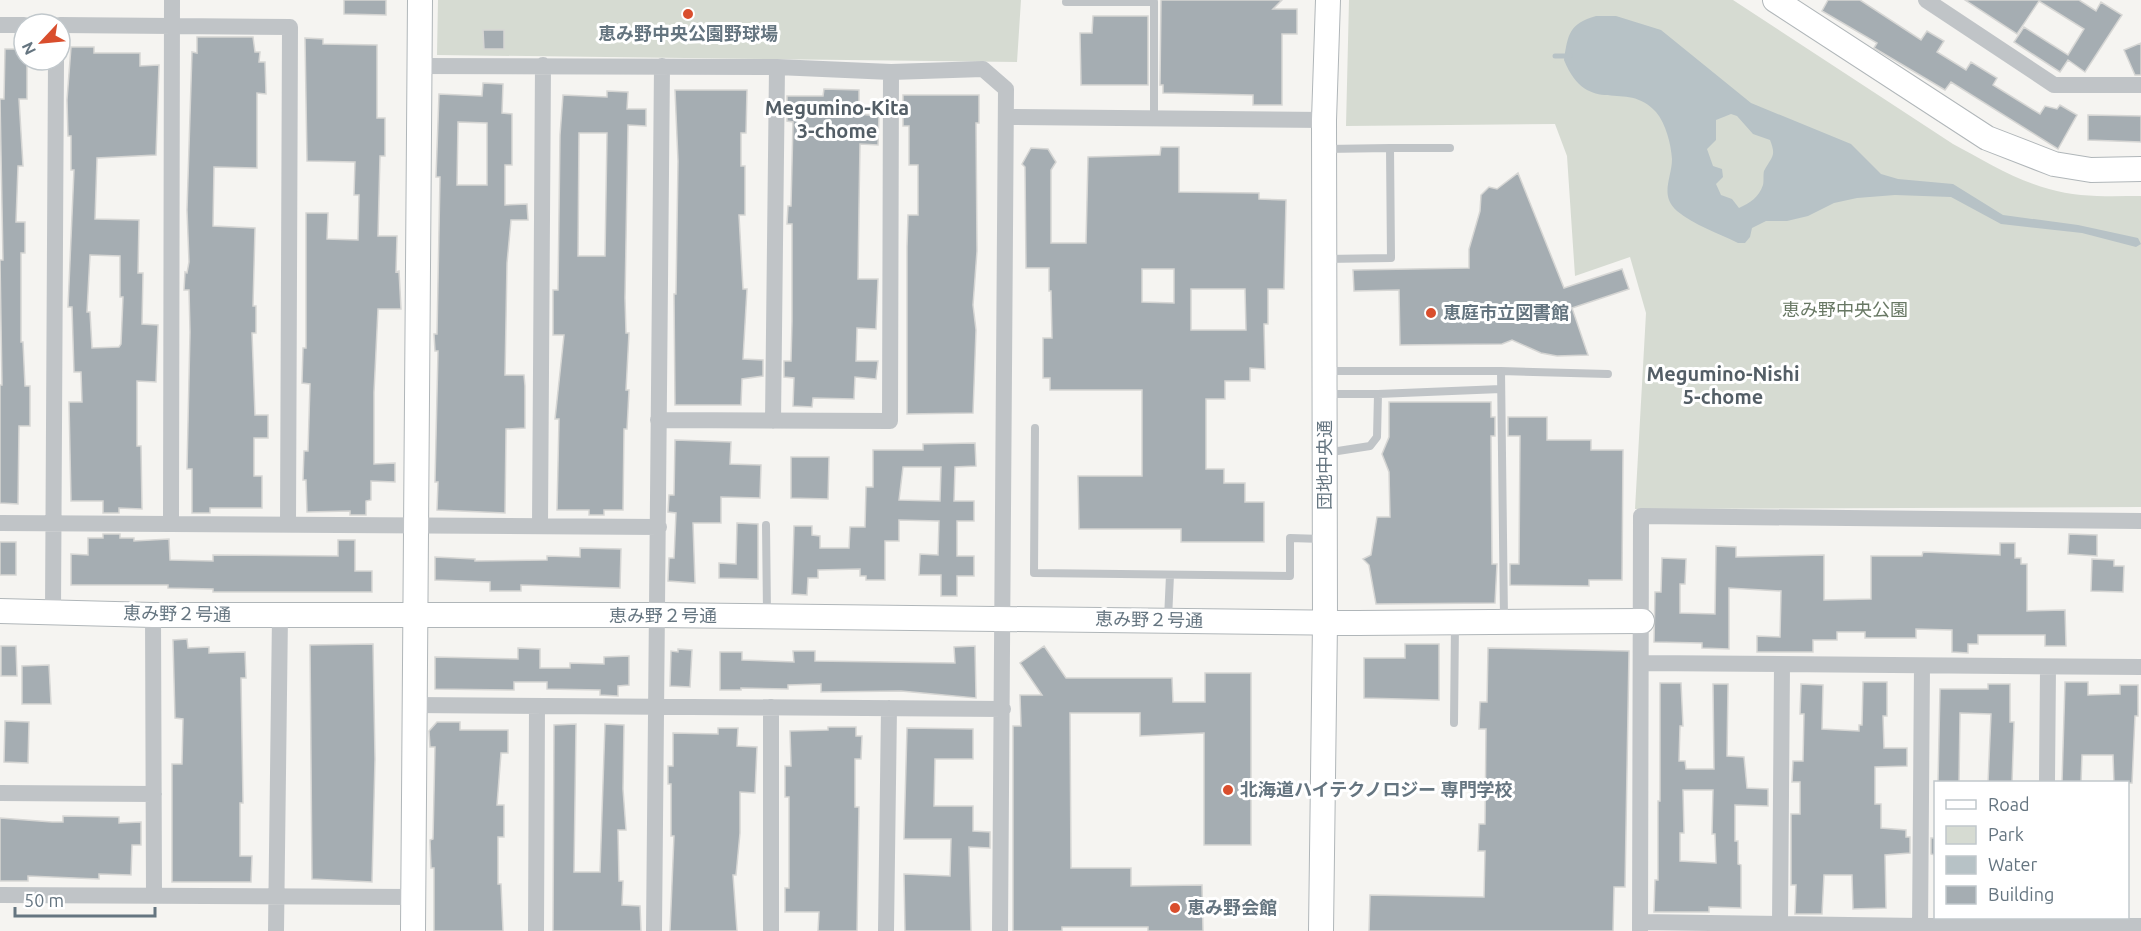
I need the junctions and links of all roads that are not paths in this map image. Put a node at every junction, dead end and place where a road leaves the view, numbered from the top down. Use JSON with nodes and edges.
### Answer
{"nodes":[{"id":1,"x":172,"y":0,"type":"edge"},
{"id":2,"x":420,"y":0,"type":"edge"},
{"id":3,"x":1328,"y":0,"type":"edge"},
{"id":4,"x":1926,"y":0,"type":"edge"},
{"id":5,"x":1066,"y":2,"type":"dead end"},
{"id":6,"x":1784,"y":2,"type":"edge"},
{"id":7,"x":72,"y":25,"type":"edge"},
{"id":8,"x":171,"y":26,"type":"junction"},
{"id":9,"x":543,"y":65,"type":"junction"},
{"id":10,"x":418,"y":66,"type":"junction"},
{"id":11,"x":662,"y":66,"type":"junction"},
{"id":12,"x":777,"y":67,"type":"junction"},
{"id":13,"x":56,"y":72,"type":"edge"},
{"id":14,"x":891,"y":72,"type":"junction"},
{"id":15,"x":2141,"y":85,"type":"edge"},
{"id":16,"x":1008,"y":117,"type":"junction"},
{"id":17,"x":1154,"y":118,"type":"junction"},
{"id":18,"x":1324,"y":120,"type":"junction"},
{"id":19,"x":1390,"y":148,"type":"junction"},
{"id":20,"x":1450,"y":148,"type":"dead end"},
{"id":21,"x":1324,"y":149,"type":"junction"},
{"id":22,"x":2141,"y":169,"type":"edge"},
{"id":23,"x":1325,"y":259,"type":"junction"},
{"id":24,"x":1501,"y":371,"type":"junction"},
{"id":25,"x":1608,"y":374,"type":"dead end"},
{"id":26,"x":1325,"y":382,"type":"junction"},
{"id":27,"x":1501,"y":389,"type":"junction"},
{"id":28,"x":1378,"y":394,"type":"junction"},
{"id":29,"x":658,"y":420,"type":"junction"},
{"id":30,"x":773,"y":421,"type":"junction"},
{"id":31,"x":1035,"y":428,"type":"dead end"},
{"id":32,"x":1325,"y":453,"type":"junction"},
{"id":33,"x":2141,"y":521,"type":"edge"},
{"id":34,"x":171,"y":522,"type":"junction"},
{"id":35,"x":0,"y":523,"type":"edge"},
{"id":36,"x":288,"y":523,"type":"junction"},
{"id":37,"x":54,"y":524,"type":"junction"},
{"id":38,"x":416,"y":525,"type":"junction"},
{"id":39,"x":540,"y":525,"type":"junction"},
{"id":40,"x":766,"y":525,"type":"dead end"},
{"id":41,"x":659,"y":527,"type":"junction"},
{"id":42,"x":1325,"y":539,"type":"junction"},
{"id":43,"x":1170,"y":575,"type":"junction"},
{"id":44,"x":0,"y":611,"type":"edge"},
{"id":45,"x":53,"y":611,"type":"junction"},
{"id":46,"x":153,"y":615,"type":"junction"},
{"id":47,"x":280,"y":615,"type":"junction"},
{"id":48,"x":657,"y":615,"type":"junction"},
{"id":49,"x":415,"y":616,"type":"junction"},
{"id":50,"x":767,"y":617,"type":"junction"},
{"id":51,"x":1003,"y":619,"type":"junction"},
{"id":52,"x":1168,"y":620,"type":"junction"},
{"id":53,"x":1642,"y":621,"type":"junction"},
{"id":54,"x":1325,"y":622,"type":"junction"},
{"id":55,"x":1455,"y":622,"type":"junction"},
{"id":56,"x":1504,"y":622,"type":"junction"},
{"id":57,"x":1641,"y":663,"type":"junction"},
{"id":58,"x":1782,"y":666,"type":"junction"},
{"id":59,"x":1922,"y":666,"type":"junction"},
{"id":60,"x":2048,"y":667,"type":"junction"},
{"id":61,"x":2141,"y":667,"type":"edge"},
{"id":62,"x":414,"y":705,"type":"junction"},
{"id":63,"x":656,"y":705,"type":"junction"},
{"id":64,"x":537,"y":706,"type":"junction"},
{"id":65,"x":771,"y":707,"type":"junction"},
{"id":66,"x":889,"y":708,"type":"junction"},
{"id":67,"x":1003,"y":709,"type":"junction"},
{"id":68,"x":1454,"y":723,"type":"dead end"},
{"id":69,"x":2047,"y":781,"type":"edge"},
{"id":70,"x":0,"y":793,"type":"edge"},
{"id":71,"x":154,"y":795,"type":"junction"},
{"id":72,"x":0,"y":895,"type":"edge"},
{"id":73,"x":154,"y":895,"type":"junction"},
{"id":74,"x":276,"y":895,"type":"junction"},
{"id":75,"x":413,"y":897,"type":"junction"},
{"id":76,"x":2045,"y":922,"type":"edge"},
{"id":77,"x":1780,"y":924,"type":"junction"},
{"id":78,"x":1640,"y":926,"type":"edge"},
{"id":79,"x":2141,"y":926,"type":"edge"},
{"id":80,"x":1920,"y":929,"type":"edge"},
{"id":81,"x":276,"y":931,"type":"edge"},
{"id":82,"x":413,"y":931,"type":"edge"},
{"id":83,"x":536,"y":931,"type":"edge"},
{"id":84,"x":654,"y":931,"type":"edge"},
{"id":85,"x":771,"y":931,"type":"edge"},
{"id":86,"x":886,"y":931,"type":"edge"},
{"id":87,"x":1000,"y":931,"type":"edge"},
{"id":88,"x":1321,"y":931,"type":"edge"}],
"edges":[{"from":1,"to":8,"type":"street"},
{"from":2,"to":10,"type":"street"},
{"from":3,"to":18,"type":"street","name":"団地中央通"},
{"from":4,"to":15,"type":"street"},
{"from":5,"to":17,"type":"lane"},
{"from":6,"to":22,"type":"street"},
{"from":7,"to":8,"type":"street"},
{"from":8,"to":34,"type":"street"},
{"from":8,"to":36,"type":"street"},
{"from":9,"to":10,"type":"street"},
{"from":9,"to":11,"type":"street"},
{"from":9,"to":39,"type":"street"},
{"from":10,"to":38,"type":"street"},
{"from":11,"to":12,"type":"street"},
{"from":11,"to":29,"type":"street"},
{"from":12,"to":14,"type":"street"},
{"from":12,"to":30,"type":"street"},
{"from":13,"to":37,"type":"street"},
{"from":14,"to":16,"type":"street"},
{"from":14,"to":30,"type":"street"},
{"from":16,"to":17,"type":"street"},
{"from":16,"to":51,"type":"street"},
{"from":17,"to":18,"type":"street"},
{"from":18,"to":21,"type":"street","name":"団地中央通"},
{"from":19,"to":20,"type":"lane"},
{"from":19,"to":21,"type":"lane"},
{"from":19,"to":23,"type":"lane"},
{"from":21,"to":23,"type":"street","name":"団地中央通"},
{"from":23,"to":26,"type":"street","name":"団地中央通"},
{"from":24,"to":25,"type":"lane"},
{"from":24,"to":26,"type":"lane"},
{"from":24,"to":27,"type":"lane"},
{"from":26,"to":28,"type":"lane"},
{"from":26,"to":32,"type":"street","name":"団地中央通"},
{"from":27,"to":28,"type":"lane"},
{"from":27,"to":56,"type":"lane"},
{"from":28,"to":32,"type":"lane"},
{"from":29,"to":30,"type":"street"},
{"from":29,"to":41,"type":"street"},
{"from":31,"to":43,"type":"lane"},
{"from":32,"to":42,"type":"street","name":"団地中央通"},
{"from":33,"to":53,"type":"street"},
{"from":34,"to":36,"type":"street"},
{"from":34,"to":37,"type":"street"},
{"from":35,"to":37,"type":"street"},
{"from":36,"to":38,"type":"street"},
{"from":37,"to":45,"type":"street"},
{"from":38,"to":39,"type":"street"},
{"from":38,"to":49,"type":"street"},
{"from":39,"to":41,"type":"street"},
{"from":40,"to":50,"type":"lane"},
{"from":41,"to":48,"type":"street"},
{"from":42,"to":43,"type":"lane"},
{"from":42,"to":54,"type":"street","name":"団地中央通"},
{"from":43,"to":52,"type":"lane"},
{"from":44,"to":45,"type":"street","name":"恵み野２号通"},
{"from":45,"to":46,"type":"street","name":"恵み野２号通"},
{"from":46,"to":47,"type":"street","name":"恵み野２号通"},
{"from":46,"to":71,"type":"street"},
{"from":47,"to":49,"type":"street","name":"恵み野２号通"},
{"from":47,"to":74,"type":"street"},
{"from":48,"to":49,"type":"street","name":"恵み野２号通"},
{"from":48,"to":50,"type":"street","name":"恵み野２号通"},
{"from":48,"to":63,"type":"street"},
{"from":49,"to":62,"type":"street"},
{"from":50,"to":51,"type":"street","name":"恵み野２号通"},
{"from":51,"to":52,"type":"street","name":"恵み野２号通"},
{"from":51,"to":67,"type":"street"},
{"from":52,"to":54,"type":"street","name":"恵み野２号通"},
{"from":53,"to":56,"type":"street","name":"恵み野２号通"},
{"from":53,"to":57,"type":"street"},
{"from":54,"to":55,"type":"street","name":"恵み野２号通"},
{"from":54,"to":88,"type":"street","name":"団地中央通"},
{"from":55,"to":56,"type":"street","name":"恵み野２号通"},
{"from":55,"to":68,"type":"lane"},
{"from":57,"to":58,"type":"street"},
{"from":57,"to":78,"type":"street"},
{"from":58,"to":59,"type":"street"},
{"from":58,"to":77,"type":"street"},
{"from":59,"to":60,"type":"street"},
{"from":59,"to":80,"type":"street"},
{"from":60,"to":61,"type":"street"},
{"from":60,"to":69,"type":"street"},
{"from":62,"to":64,"type":"street"},
{"from":62,"to":75,"type":"street"},
{"from":63,"to":64,"type":"street"},
{"from":63,"to":65,"type":"street"},
{"from":63,"to":84,"type":"street"},
{"from":64,"to":83,"type":"street"},
{"from":65,"to":66,"type":"street"},
{"from":65,"to":85,"type":"street"},
{"from":66,"to":67,"type":"street"},
{"from":66,"to":86,"type":"street"},
{"from":67,"to":87,"type":"street"},
{"from":70,"to":71,"type":"street"},
{"from":71,"to":73,"type":"street"},
{"from":72,"to":73,"type":"street"},
{"from":73,"to":74,"type":"street"},
{"from":74,"to":75,"type":"street"},
{"from":74,"to":81,"type":"street"},
{"from":75,"to":82,"type":"street"},
{"from":76,"to":79,"type":"street"},
{"from":76,"to":80,"type":"street"},
{"from":77,"to":78,"type":"street"},
{"from":77,"to":80,"type":"street"}]}
